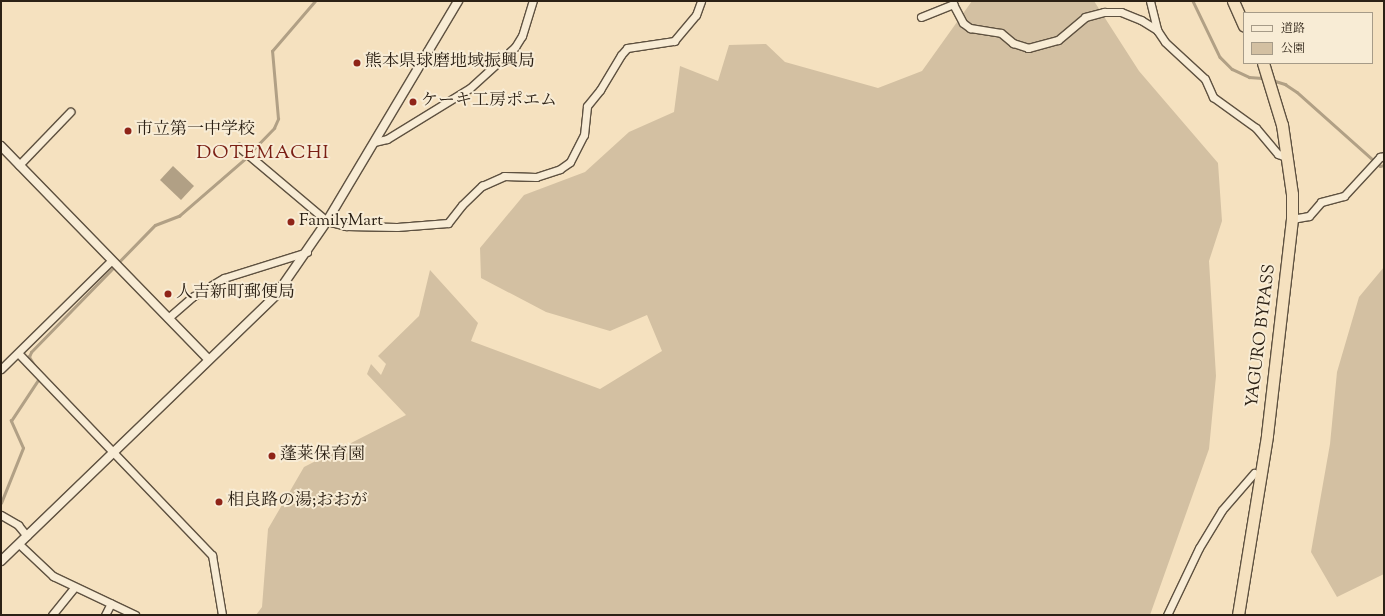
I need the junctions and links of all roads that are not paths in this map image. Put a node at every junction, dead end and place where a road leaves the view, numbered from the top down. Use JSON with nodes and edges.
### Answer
{"nodes":[{"id":1,"x":458,"y":1,"type":"edge"},
{"id":2,"x":533,"y":1,"type":"edge"},
{"id":3,"x":701,"y":1,"type":"edge"},
{"id":4,"x":945,"y":1,"type":"edge"},
{"id":5,"x":1150,"y":1,"type":"edge"},
{"id":6,"x":1233,"y":1,"type":"edge"},
{"id":7,"x":953,"y":4,"type":"junction"},
{"id":8,"x":921,"y":17,"type":"dead end"},
{"id":9,"x":1243,"y":24,"type":"edge"},
{"id":10,"x":1157,"y":30,"type":"junction"},
{"id":11,"x":1263,"y":64,"type":"edge"},
{"id":12,"x":70,"y":112,"type":"dead end"},
{"id":13,"x":374,"y":142,"type":"junction"},
{"id":14,"x":1,"y":146,"type":"edge"},
{"id":15,"x":239,"y":147,"type":"dead end"},
{"id":16,"x":1384,"y":156,"type":"edge"},
{"id":17,"x":1288,"y":158,"type":"junction"},
{"id":18,"x":19,"y":165,"type":"junction"},
{"id":19,"x":1292,"y":219,"type":"junction"},
{"id":20,"x":327,"y":222,"type":"junction"},
{"id":21,"x":308,"y":252,"type":"junction"},
{"id":22,"x":111,"y":261,"type":"junction"},
{"id":23,"x":168,"y":318,"type":"junction"},
{"id":24,"x":19,"y":354,"type":"junction"},
{"id":25,"x":209,"y":360,"type":"junction"},
{"id":26,"x":1,"y":369,"type":"edge"},
{"id":27,"x":114,"y":451,"type":"junction"},
{"id":28,"x":1254,"y":473,"type":"dead end"},
{"id":29,"x":2,"y":516,"type":"edge"},
{"id":30,"x":27,"y":536,"type":"junction"},
{"id":31,"x":19,"y":544,"type":"junction"},
{"id":32,"x":1,"y":561,"type":"edge"},
{"id":33,"x":74,"y":588,"type":"junction"},
{"id":34,"x":111,"y":603,"type":"junction"},
{"id":35,"x":52,"y":615,"type":"edge"},
{"id":36,"x":105,"y":615,"type":"edge"},
{"id":37,"x":135,"y":615,"type":"edge"},
{"id":38,"x":222,"y":615,"type":"edge"},
{"id":39,"x":1167,"y":615,"type":"edge"},
{"id":40,"x":1238,"y":615,"type":"edge"}],
"edges":[{"from":1,"to":13,"type":"street"},
{"from":2,"to":13,"type":"street"},
{"from":3,"to":20,"type":"street"},
{"from":4,"to":7,"type":"street"},
{"from":5,"to":10,"type":"street"},
{"from":6,"to":9,"type":"highway"},
{"from":7,"to":8,"type":"street"},
{"from":7,"to":10,"type":"street"},
{"from":10,"to":17,"type":"street"},
{"from":11,"to":17,"type":"highway","name":"YAGURO BYPASS"},
{"from":12,"to":18,"type":"street"},
{"from":13,"to":20,"type":"street"},
{"from":14,"to":18,"type":"street"},
{"from":15,"to":20,"type":"street"},
{"from":16,"to":19,"type":"street"},
{"from":17,"to":19,"type":"highway","name":"YAGURO BYPASS"},
{"from":18,"to":22,"type":"street"},
{"from":19,"to":40,"type":"highway","name":"YAGURO BYPASS"},
{"from":20,"to":21,"type":"street"},
{"from":21,"to":23,"type":"street"},
{"from":21,"to":25,"type":"street"},
{"from":22,"to":23,"type":"street"},
{"from":22,"to":24,"type":"street"},
{"from":23,"to":25,"type":"street"},
{"from":24,"to":26,"type":"street"},
{"from":24,"to":27,"type":"street"},
{"from":25,"to":27,"type":"street"},
{"from":27,"to":30,"type":"street"},
{"from":27,"to":38,"type":"street"},
{"from":28,"to":39,"type":"street"},
{"from":29,"to":30,"type":"street"},
{"from":30,"to":31,"type":"street"},
{"from":31,"to":32,"type":"street"},
{"from":31,"to":33,"type":"street"},
{"from":33,"to":34,"type":"street"},
{"from":33,"to":35,"type":"street"},
{"from":34,"to":36,"type":"street"},
{"from":34,"to":37,"type":"street"}]}
